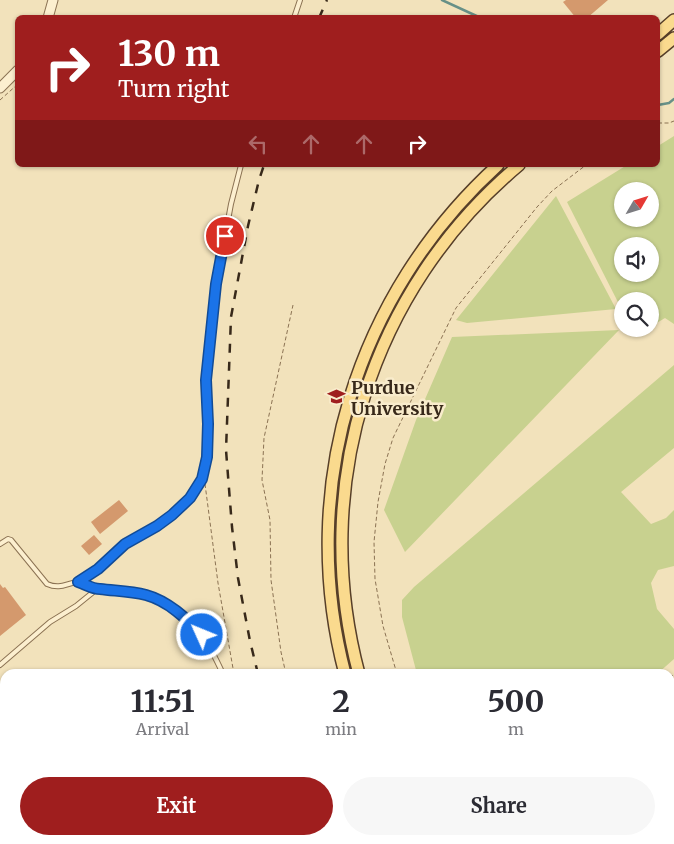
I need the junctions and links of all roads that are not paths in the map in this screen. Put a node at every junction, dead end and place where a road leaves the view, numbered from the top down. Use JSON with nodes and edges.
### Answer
{"nodes":[{"id":1,"x":53,"y":0,"type":"edge"},
{"id":2,"x":300,"y":0,"type":"edge"},
{"id":3,"x":49,"y":15,"type":"edge"},
{"id":4,"x":295,"y":15,"type":"edge"},
{"id":5,"x":674,"y":20,"type":"edge"},
{"id":6,"x":660,"y":32,"type":"edge"},
{"id":7,"x":674,"y":38,"type":"edge"},
{"id":8,"x":660,"y":49,"type":"edge"},
{"id":9,"x":15,"y":73,"type":"edge"},
{"id":10,"x":0,"y":88,"type":"edge"},
{"id":11,"x":240,"y":167,"type":"edge"},
{"id":12,"x":496,"y":167,"type":"edge"},
{"id":13,"x":517,"y":167,"type":"edge"},
{"id":14,"x":0,"y":544,"type":"edge"},
{"id":15,"x":78,"y":582,"type":"junction"},
{"id":16,"x":97,"y":589,"type":"junction"},
{"id":17,"x":0,"y":665,"type":"edge"},
{"id":18,"x":221,"y":669,"type":"edge"},
{"id":19,"x":343,"y":669,"type":"edge"},
{"id":20,"x":358,"y":669,"type":"edge"}],
"edges":[{"from":1,"to":3,"type":"street"},
{"from":2,"to":4,"type":"lane"},
{"from":5,"to":6,"type":"main road"},
{"from":7,"to":8,"type":"main road"},
{"from":9,"to":10,"type":"street"},
{"from":11,"to":15,"type":"lane"},
{"from":12,"to":19,"type":"main road"},
{"from":13,"to":20,"type":"main road"},
{"from":14,"to":15,"type":"lane"},
{"from":15,"to":16,"type":"lane"},
{"from":16,"to":17,"type":"lane"},
{"from":16,"to":18,"type":"lane"}]}
